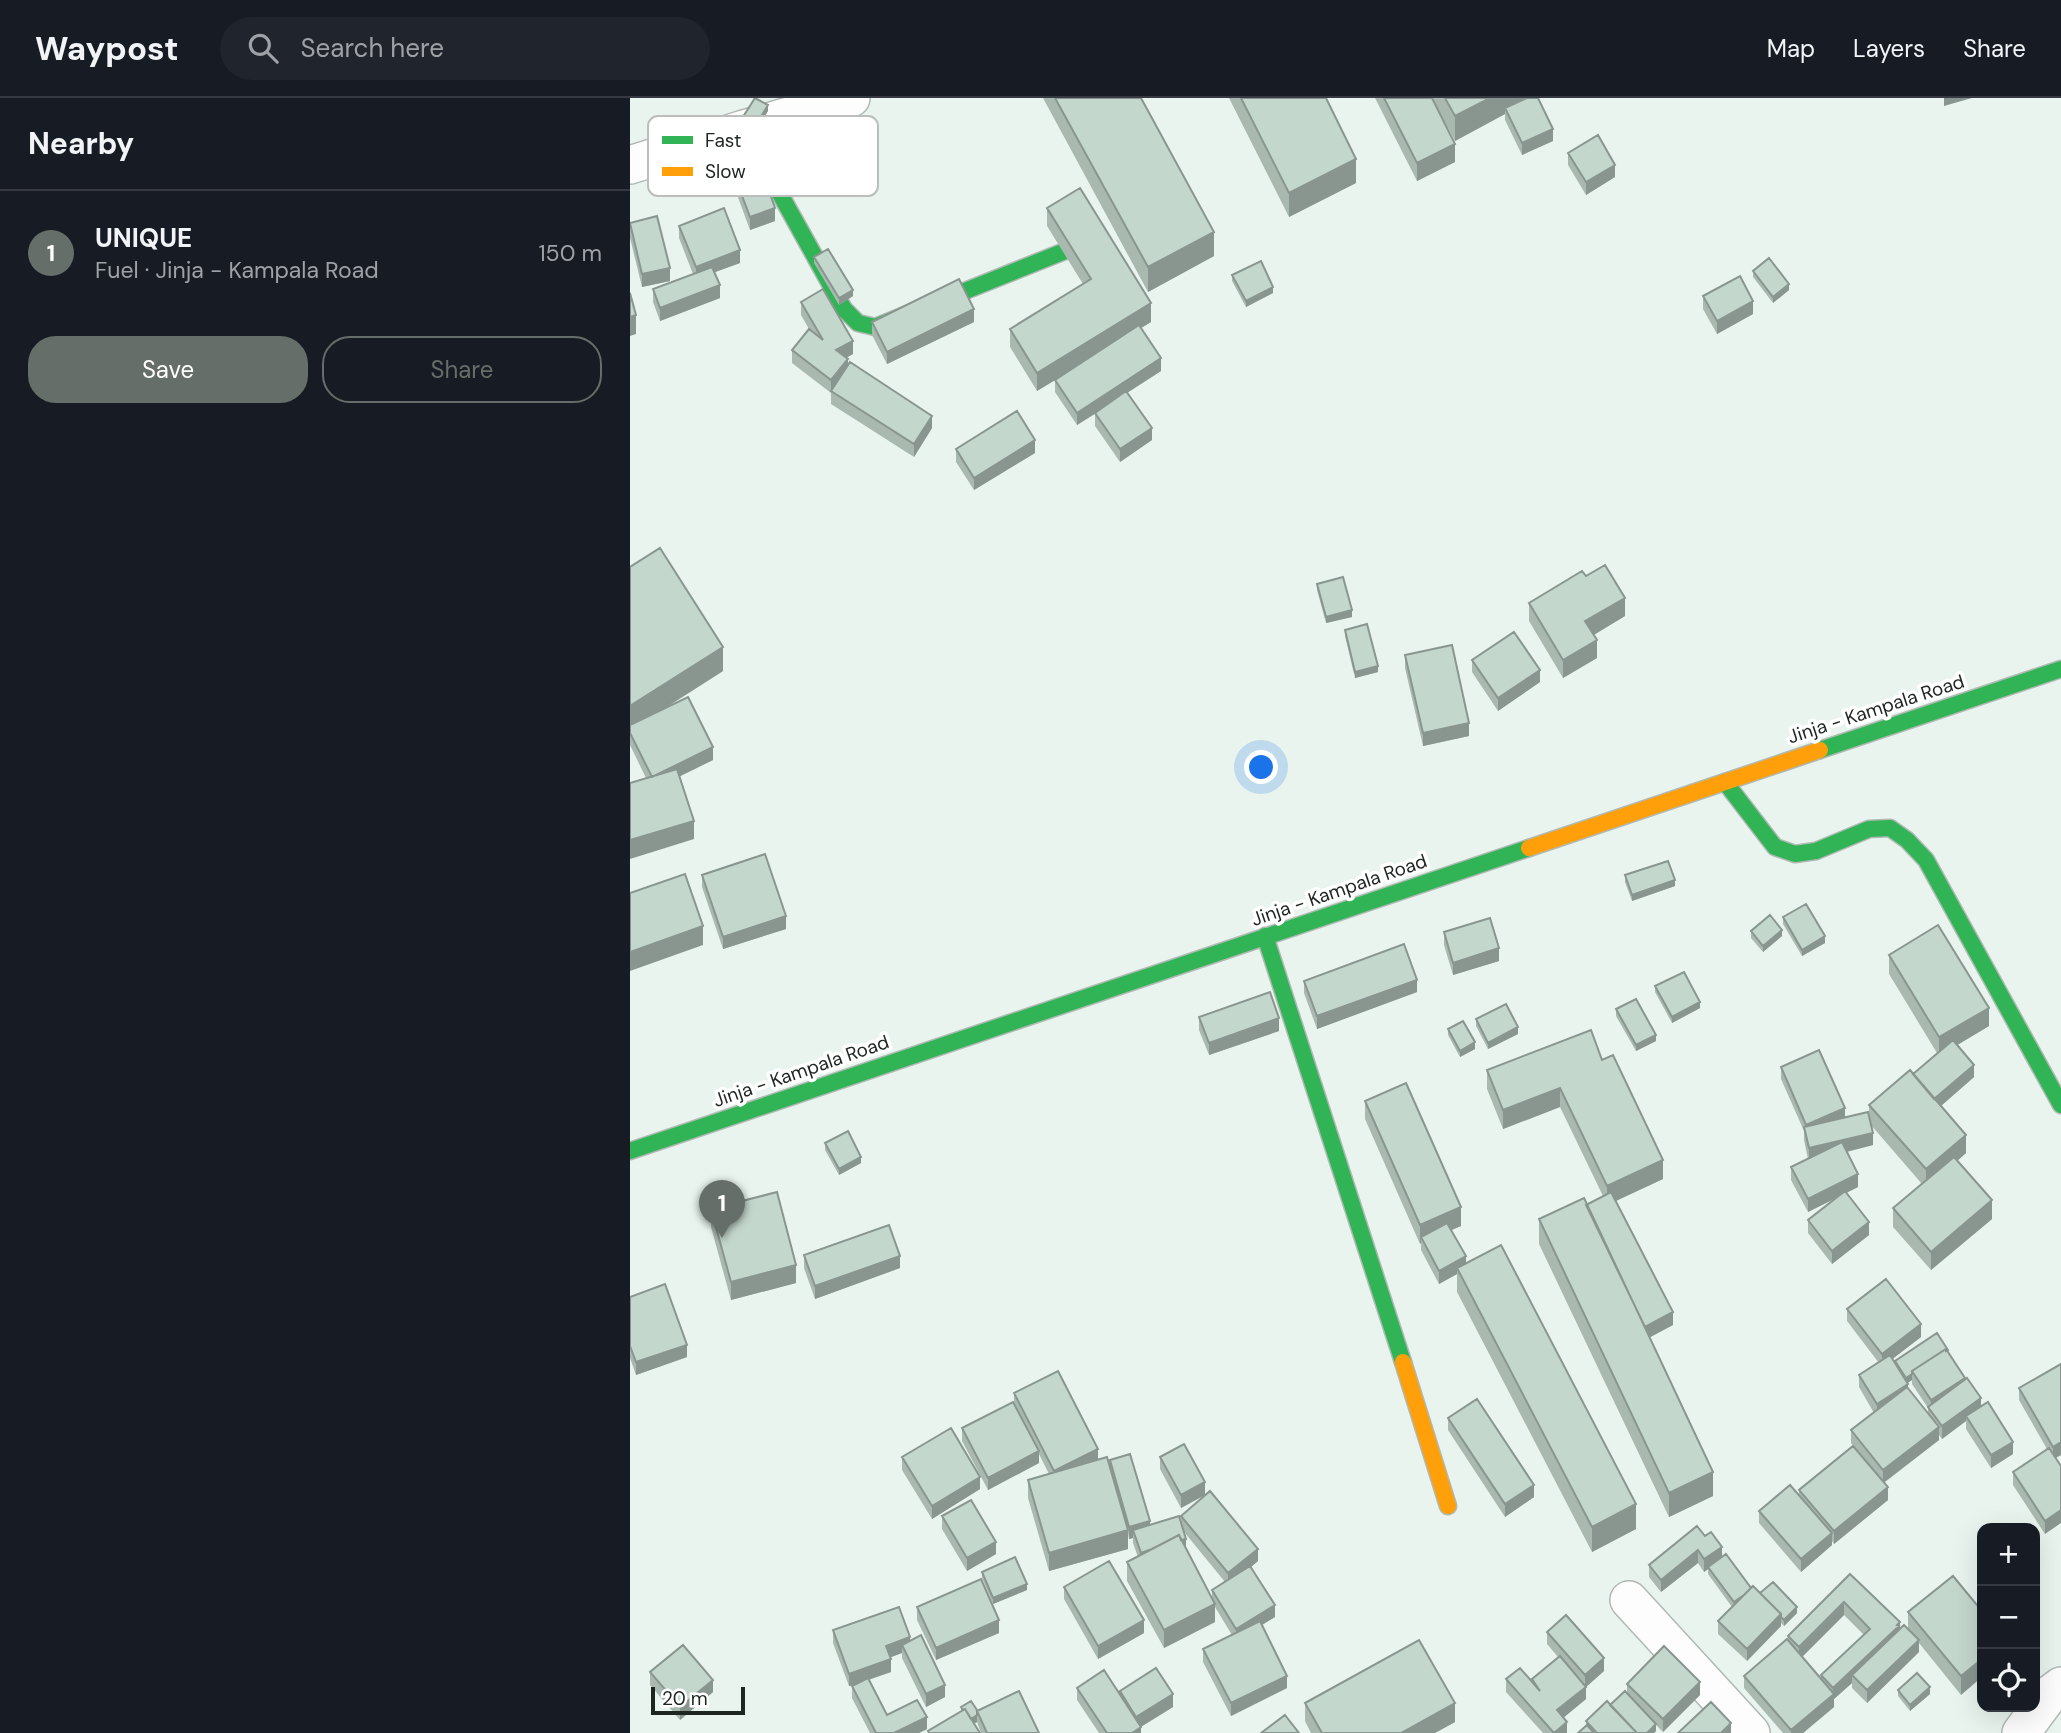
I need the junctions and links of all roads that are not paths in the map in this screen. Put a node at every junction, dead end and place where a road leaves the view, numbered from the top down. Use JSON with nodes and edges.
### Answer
{"nodes":[{"id":1,"x":851,"y":98,"type":"edge"},
{"id":2,"x":789,"y":116,"type":"edge"},
{"id":3,"x":648,"y":159,"type":"edge"},
{"id":4,"x":630,"y":165,"type":"edge"},
{"id":5,"x":781,"y":196,"type":"edge"},
{"id":6,"x":1075,"y":247,"type":"edge"},
{"id":7,"x":2061,"y":669,"type":"edge"},
{"id":8,"x":1725,"y":782,"type":"junction"},
{"id":9,"x":1265,"y":936,"type":"junction"},
{"id":10,"x":2061,"y":1105,"type":"edge"},
{"id":11,"x":630,"y":1152,"type":"edge"},
{"id":12,"x":1448,"y":1506,"type":"dead end"},
{"id":13,"x":1629,"y":1600,"type":"dead end"},
{"id":14,"x":2061,"y":1686,"type":"edge"},
{"id":15,"x":1751,"y":1733,"type":"edge"},
{"id":16,"x":2021,"y":1733,"type":"edge"}],
"edges":[{"from":1,"to":2,"type":"street"},
{"from":3,"to":4,"type":"street"},
{"from":5,"to":6,"type":"main road"},
{"from":7,"to":8,"type":"main road","name":"Jinja - Kampala Road"},
{"from":8,"to":9,"type":"main road","name":"Jinja - Kampala Road"},
{"from":8,"to":10,"type":"main road"},
{"from":9,"to":11,"type":"main road","name":"Jinja - Kampala Road"},
{"from":9,"to":12,"type":"main road"},
{"from":13,"to":15,"type":"street"},
{"from":14,"to":16,"type":"street"}]}
